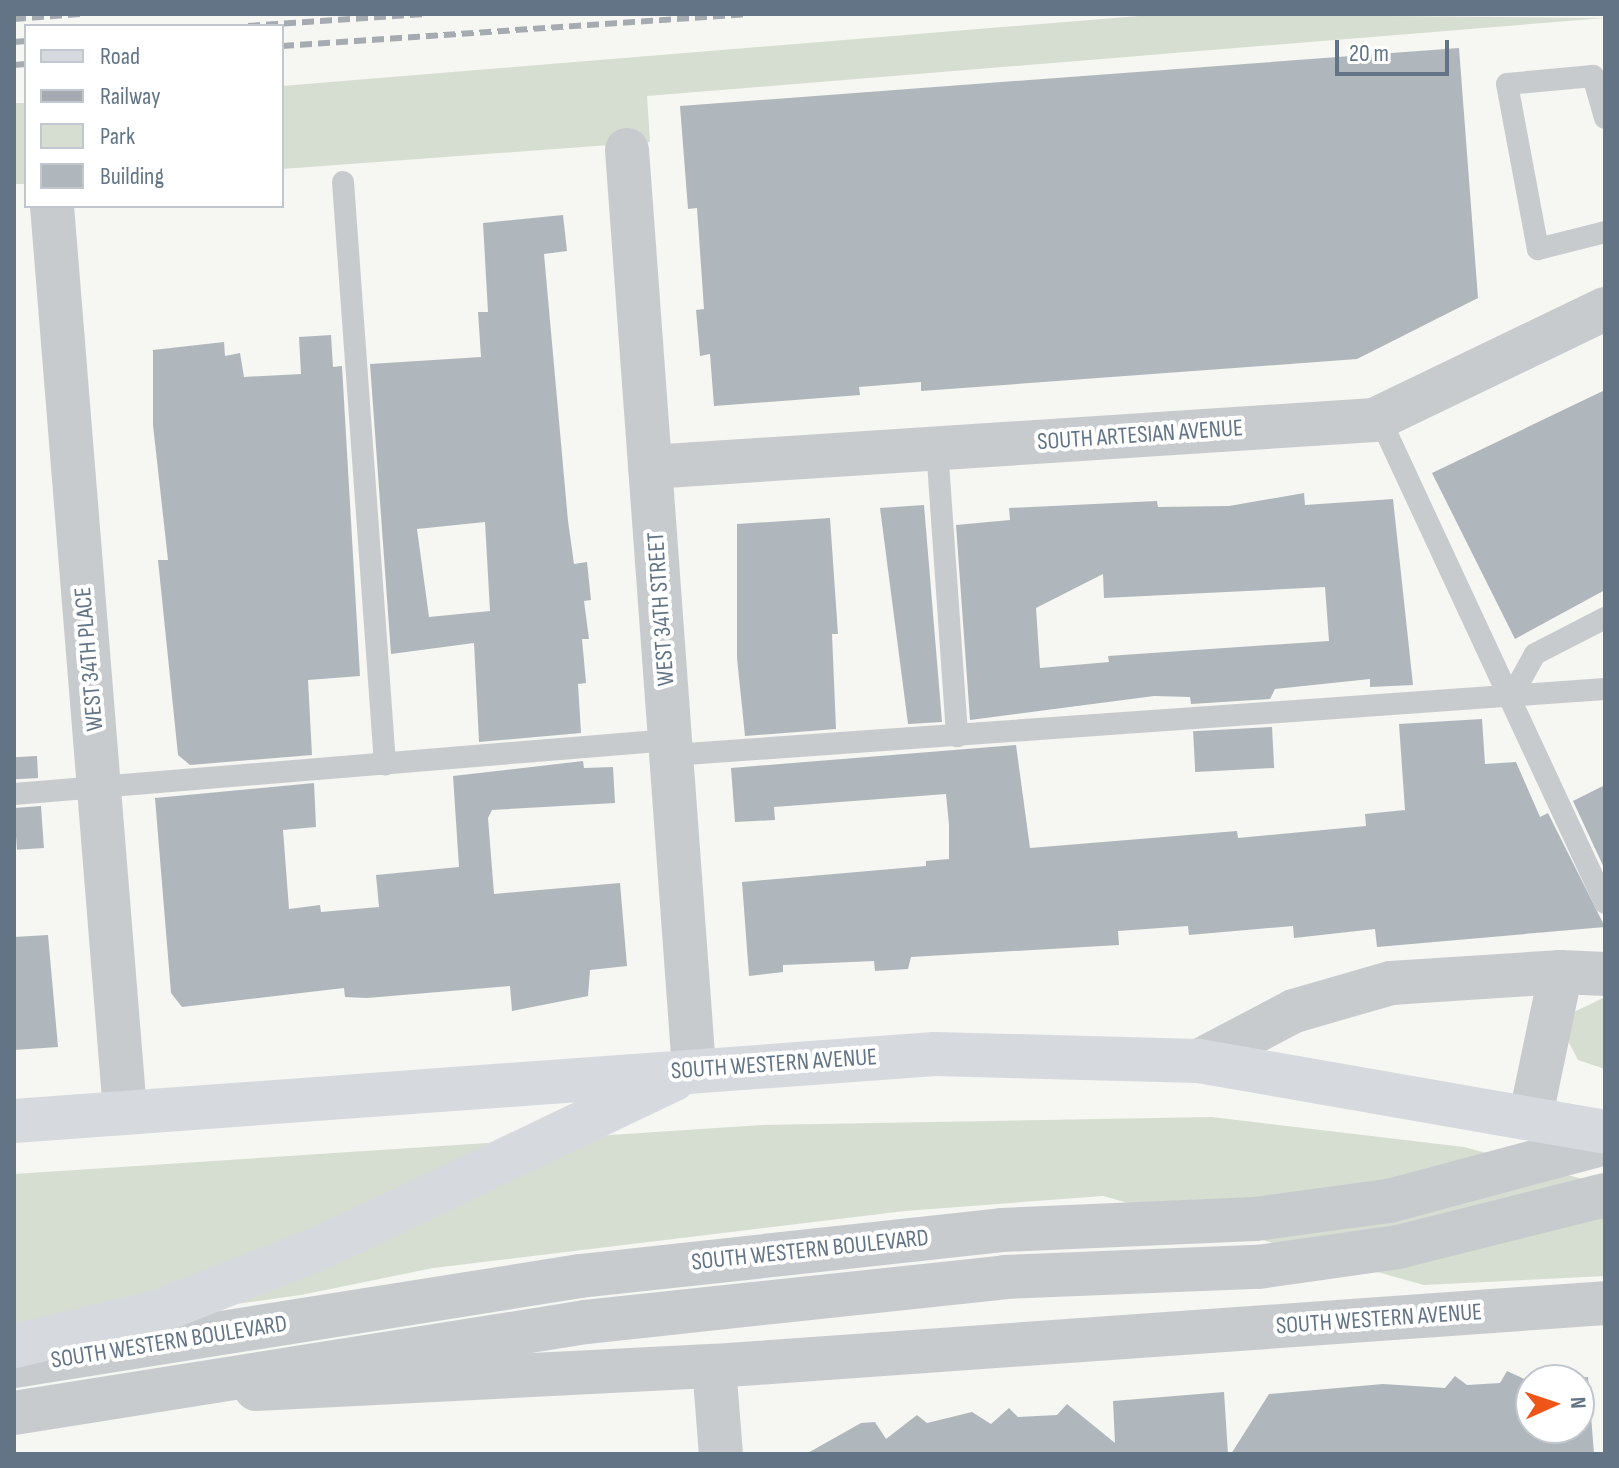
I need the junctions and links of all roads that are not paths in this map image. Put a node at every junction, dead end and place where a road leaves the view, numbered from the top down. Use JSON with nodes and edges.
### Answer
{"nodes":[{"id":1,"x":1605,"y":118,"type":"edge"},
{"id":2,"x":627,"y":150,"type":"dead end"},
{"id":3,"x":343,"y":182,"type":"dead end"},
{"id":4,"x":52,"y":208,"type":"edge"},
{"id":5,"x":1605,"y":232,"type":"edge"},
{"id":6,"x":1605,"y":309,"type":"edge"},
{"id":7,"x":1379,"y":417,"type":"junction"},
{"id":8,"x":937,"y":448,"type":"junction"},
{"id":9,"x":650,"y":467,"type":"junction"},
{"id":10,"x":1605,"y":618,"type":"edge"},
{"id":11,"x":1605,"y":689,"type":"edge"},
{"id":12,"x":1510,"y":699,"type":"junction"},
{"id":13,"x":957,"y":736,"type":"junction"},
{"id":14,"x":671,"y":747,"type":"junction"},
{"id":15,"x":385,"y":764,"type":"junction"},
{"id":16,"x":99,"y":787,"type":"junction"},
{"id":17,"x":14,"y":794,"type":"edge"},
{"id":18,"x":1605,"y":903,"type":"edge"},
{"id":19,"x":1561,"y":972,"type":"junction"},
{"id":20,"x":1605,"y":974,"type":"edge"},
{"id":21,"x":1199,"y":1061,"type":"junction"},
{"id":22,"x":694,"y":1069,"type":"junction"},
{"id":23,"x":125,"y":1112,"type":"junction"},
{"id":24,"x":1531,"y":1115,"type":"junction"},
{"id":25,"x":14,"y":1121,"type":"edge"},
{"id":26,"x":1605,"y":1132,"type":"edge"},
{"id":27,"x":1605,"y":1143,"type":"edge"},
{"id":28,"x":1605,"y":1195,"type":"edge"},
{"id":29,"x":1605,"y":1303,"type":"edge"},
{"id":30,"x":14,"y":1346,"type":"edge"},
{"id":31,"x":14,"y":1366,"type":"edge"},
{"id":32,"x":714,"y":1366,"type":"junction"},
{"id":33,"x":146,"y":1393,"type":"junction"},
{"id":34,"x":14,"y":1413,"type":"edge"},
{"id":35,"x":721,"y":1454,"type":"edge"}],
"edges":[{"from":1,"to":5,"type":"lane"},
{"from":2,"to":9,"type":"street","name":"WEST 34TH STREET"},
{"from":3,"to":15,"type":"lane"},
{"from":4,"to":16,"type":"street","name":"WEST 34TH PLACE"},
{"from":6,"to":7,"type":"street","name":"SOUTH ARTESIAN AVENUE"},
{"from":7,"to":8,"type":"street","name":"SOUTH ARTESIAN AVENUE"},
{"from":7,"to":12,"type":"lane"},
{"from":8,"to":9,"type":"street","name":"SOUTH ARTESIAN AVENUE"},
{"from":8,"to":13,"type":"lane"},
{"from":9,"to":14,"type":"street","name":"WEST 34TH STREET"},
{"from":10,"to":12,"type":"lane"},
{"from":11,"to":12,"type":"lane"},
{"from":12,"to":13,"type":"lane"},
{"from":12,"to":18,"type":"lane"},
{"from":13,"to":14,"type":"lane"},
{"from":14,"to":15,"type":"lane"},
{"from":14,"to":22,"type":"street","name":"WEST 34TH STREET"},
{"from":15,"to":16,"type":"lane"},
{"from":16,"to":17,"type":"lane"},
{"from":16,"to":23,"type":"street","name":"WEST 34TH PLACE"},
{"from":19,"to":20,"type":"street"},
{"from":19,"to":21,"type":"street"},
{"from":19,"to":24,"type":"street"},
{"from":21,"to":22,"type":"main road","name":"SOUTH WESTERN AVENUE"},
{"from":21,"to":24,"type":"main road","name":"SOUTH WESTERN AVENUE"},
{"from":22,"to":23,"type":"main road","name":"SOUTH WESTERN AVENUE"},
{"from":22,"to":30,"type":"main road"},
{"from":23,"to":25,"type":"main road","name":"SOUTH WESTERN AVENUE"},
{"from":24,"to":26,"type":"main road","name":"SOUTH WESTERN AVENUE"},
{"from":27,"to":31,"type":"street","name":"SOUTH WESTERN BOULEVARD"},
{"from":28,"to":33,"type":"street","name":"SOUTH WESTERN BOULEVARD"},
{"from":29,"to":32,"type":"street","name":"SOUTH WESTERN AVENUE"},
{"from":32,"to":33,"type":"street","name":"SOUTH WESTERN AVENUE"},
{"from":32,"to":35,"type":"street"},
{"from":33,"to":34,"type":"street","name":"SOUTH WESTERN BOULEVARD"}]}
